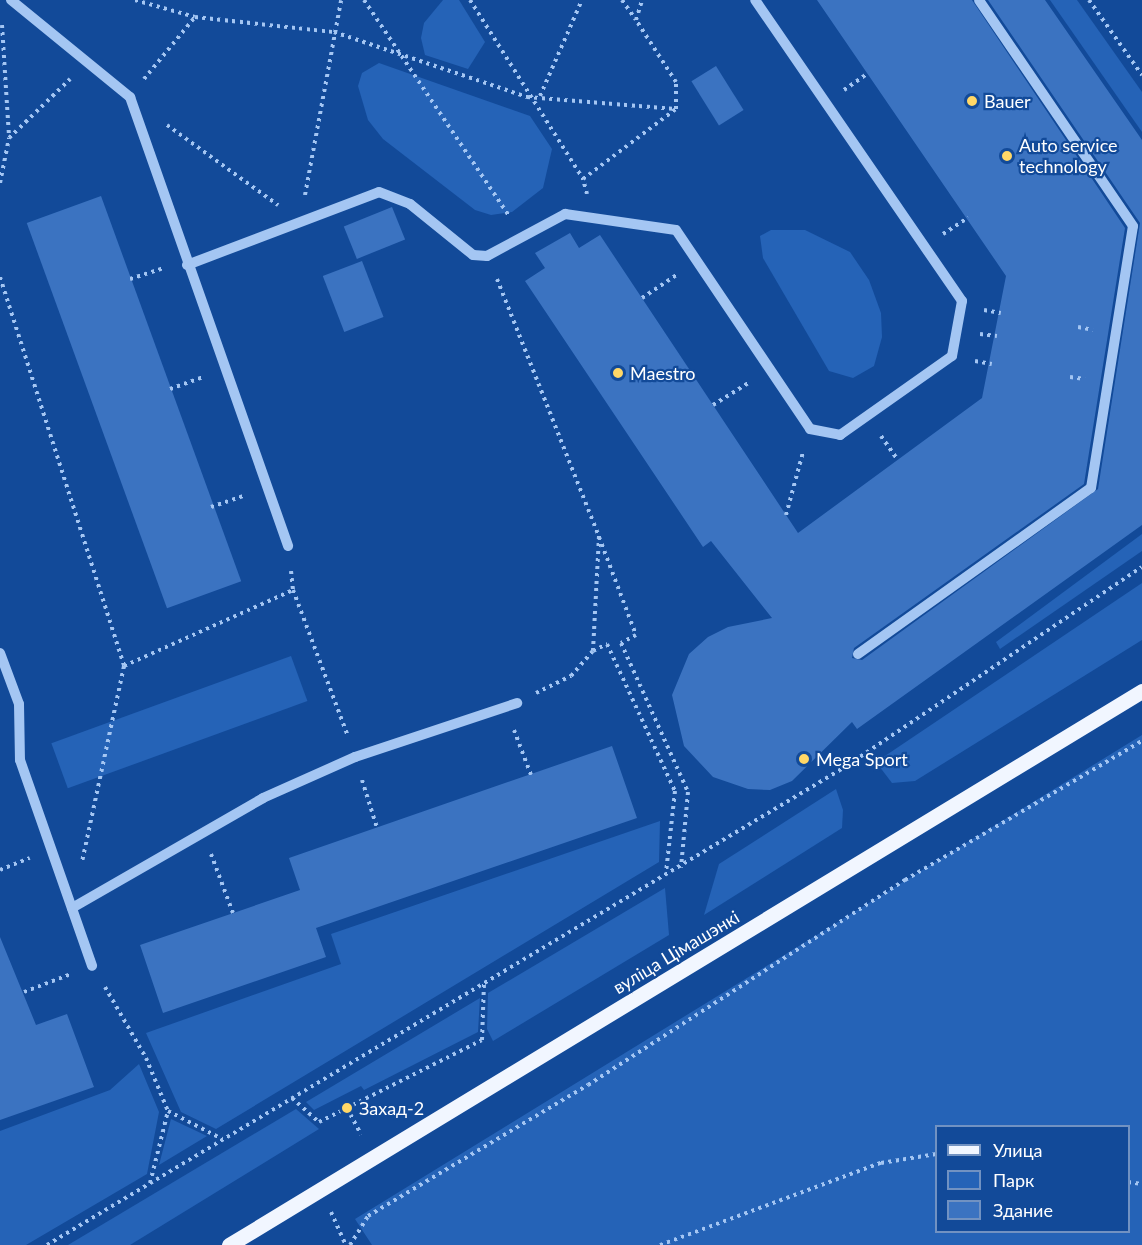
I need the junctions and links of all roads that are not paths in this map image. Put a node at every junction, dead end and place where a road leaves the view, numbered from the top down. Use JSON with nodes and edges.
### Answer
{"nodes":[{"id":1,"x":11,"y":0,"type":"edge"},
{"id":2,"x":755,"y":0,"type":"edge"},
{"id":3,"x":979,"y":0,"type":"edge"},
{"id":4,"x":187,"y":265,"type":"junction"},
{"id":5,"x":288,"y":546,"type":"dead end"},
{"id":6,"x":0,"y":653,"type":"edge"},
{"id":7,"x":858,"y":654,"type":"dead end"},
{"id":8,"x":1142,"y":691,"type":"edge"},
{"id":9,"x":511,"y":705,"type":"road end"},
{"id":10,"x":72,"y":908,"type":"junction"},
{"id":11,"x":92,"y":966,"type":"road end"},
{"id":12,"x":229,"y":1245,"type":"edge"}],
"edges":[{"from":1,"to":4,"type":"lane"},
{"from":2,"to":4,"type":"lane"},
{"from":3,"to":7,"type":"lane"},
{"from":4,"to":5,"type":"lane"},
{"from":6,"to":10,"type":"lane"},
{"from":8,"to":12,"type":"main road","name":"вуліца Цімашэнкі"},
{"from":9,"to":10,"type":"lane"},
{"from":10,"to":11,"type":"lane"}]}
